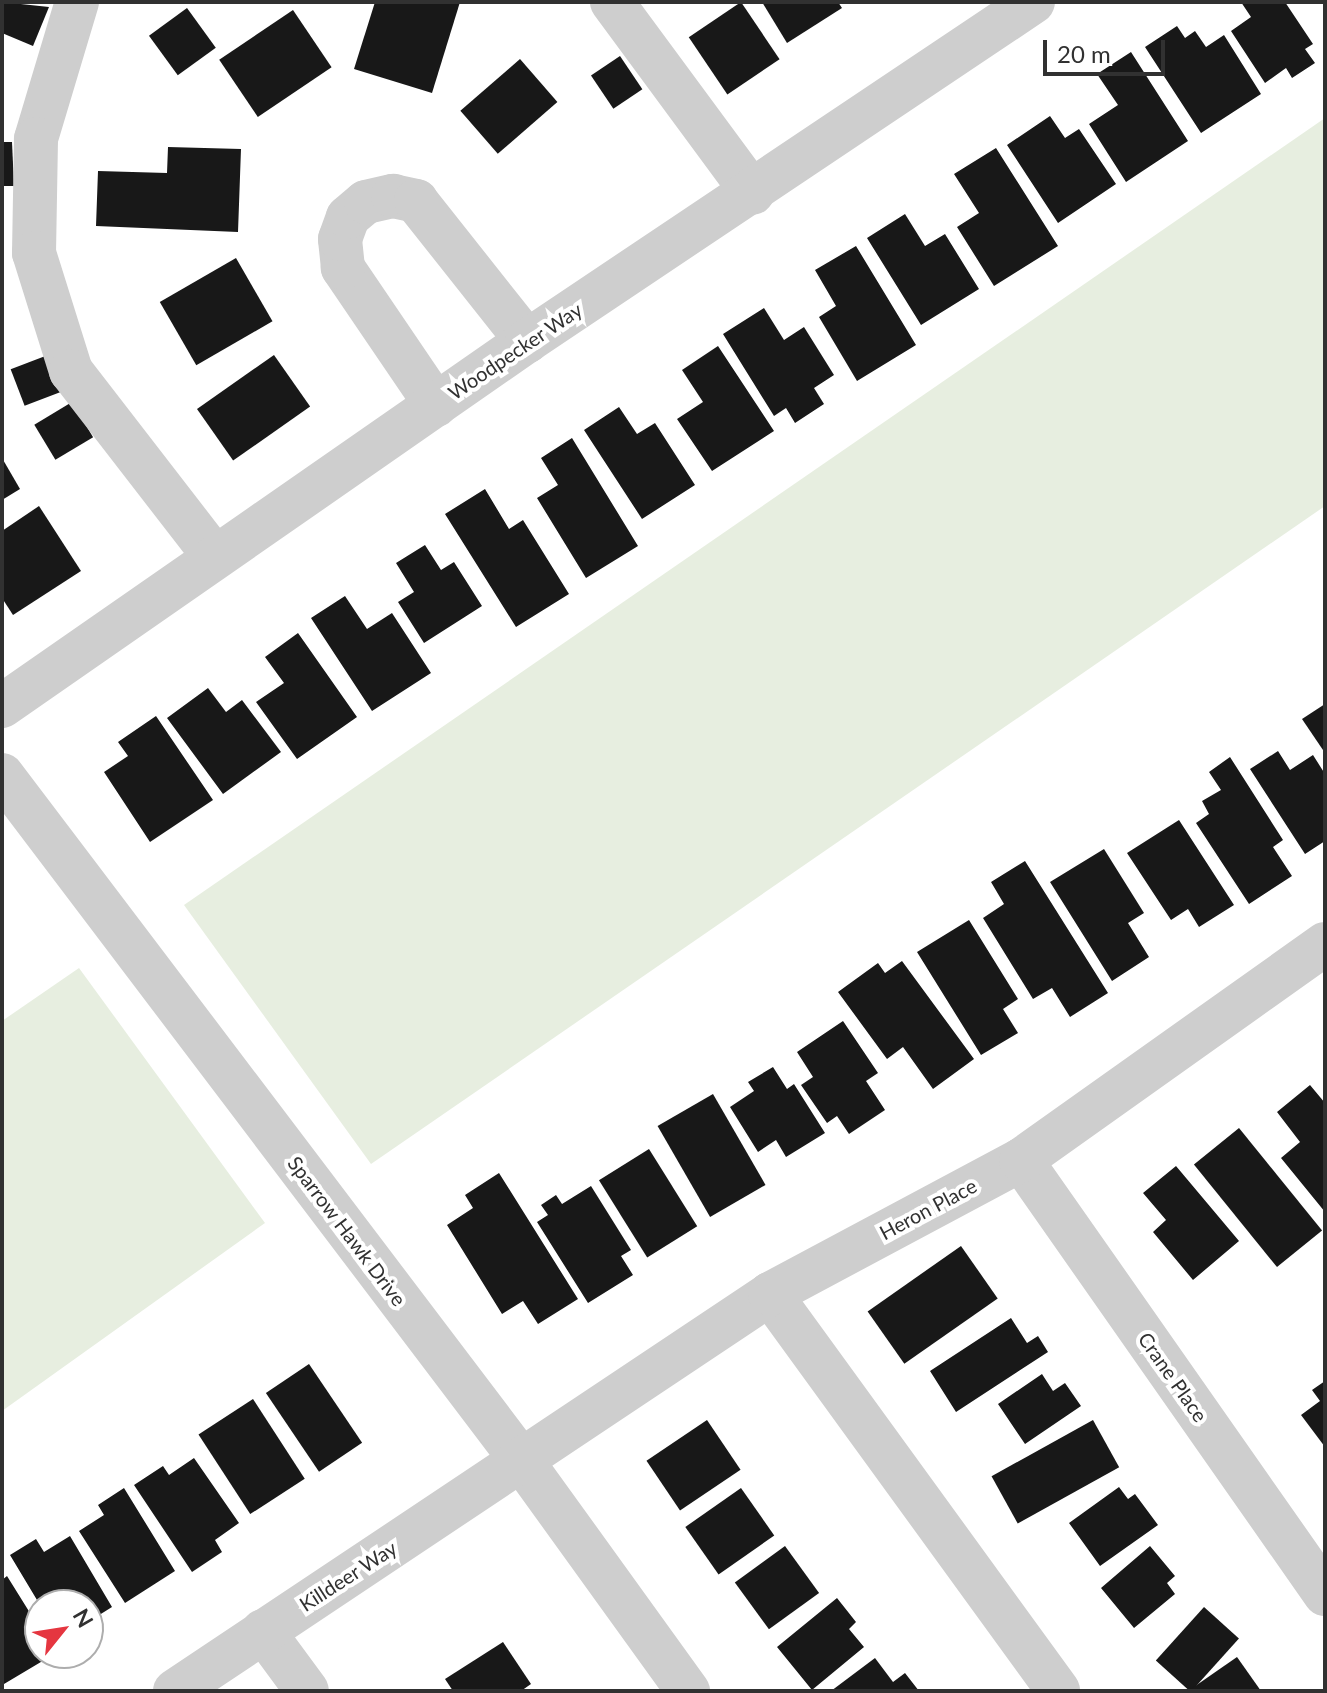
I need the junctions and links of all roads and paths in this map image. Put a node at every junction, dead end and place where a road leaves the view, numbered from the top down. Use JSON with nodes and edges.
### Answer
{"nodes":[{"id":1,"x":77,"y":2,"type":"edge"},
{"id":2,"x":612,"y":2,"type":"edge"},
{"id":3,"x":1033,"y":2,"type":"edge"},
{"id":4,"x":753,"y":193,"type":"junction"},
{"id":5,"x":527,"y":341,"type":"junction"},
{"id":6,"x":436,"y":405,"type":"junction"},
{"id":7,"x":214,"y":556,"type":"junction"},
{"id":8,"x":2,"y":706,"type":"edge"},
{"id":9,"x":2,"y":775,"type":"edge"},
{"id":10,"x":1325,"y":944,"type":"edge"},
{"id":11,"x":1021,"y":1160,"type":"junction"},
{"id":12,"x":770,"y":1294,"type":"junction"},
{"id":13,"x":522,"y":1461,"type":"junction"},
{"id":14,"x":1325,"y":1594,"type":"edge"},
{"id":15,"x":263,"y":1631,"type":"junction"},
{"id":16,"x":175,"y":1691,"type":"edge"},
{"id":17,"x":307,"y":1691,"type":"edge"},
{"id":18,"x":688,"y":1691,"type":"edge"},
{"id":19,"x":1058,"y":1691,"type":"edge"}],
"edges":[{"from":1,"to":7,"type":"street"},
{"from":2,"to":4,"type":"street"},
{"from":3,"to":4,"type":"street","name":"Woodpecker Way"},
{"from":4,"to":5,"type":"street","name":"Woodpecker Way"},
{"from":5,"to":6,"type":"street","name":"Woodpecker Way"},
{"from":5,"to":6,"type":"street"},
{"from":6,"to":7,"type":"street","name":"Woodpecker Way"},
{"from":7,"to":8,"type":"street","name":"Woodpecker Way"},
{"from":9,"to":13,"type":"street","name":"Sparrow Hawk Drive"},
{"from":10,"to":11,"type":"street","name":"Heron Place"},
{"from":11,"to":12,"type":"street","name":"Heron Place"},
{"from":11,"to":14,"type":"street","name":"Crane Place"},
{"from":12,"to":13,"type":"street","name":"Heron Place"},
{"from":12,"to":19,"type":"street"},
{"from":13,"to":15,"type":"street","name":"Killdeer Way"},
{"from":13,"to":18,"type":"street","name":"Sparrow Hawk Drive"},
{"from":15,"to":16,"type":"street","name":"Killdeer Way"},
{"from":15,"to":17,"type":"street"}]}
